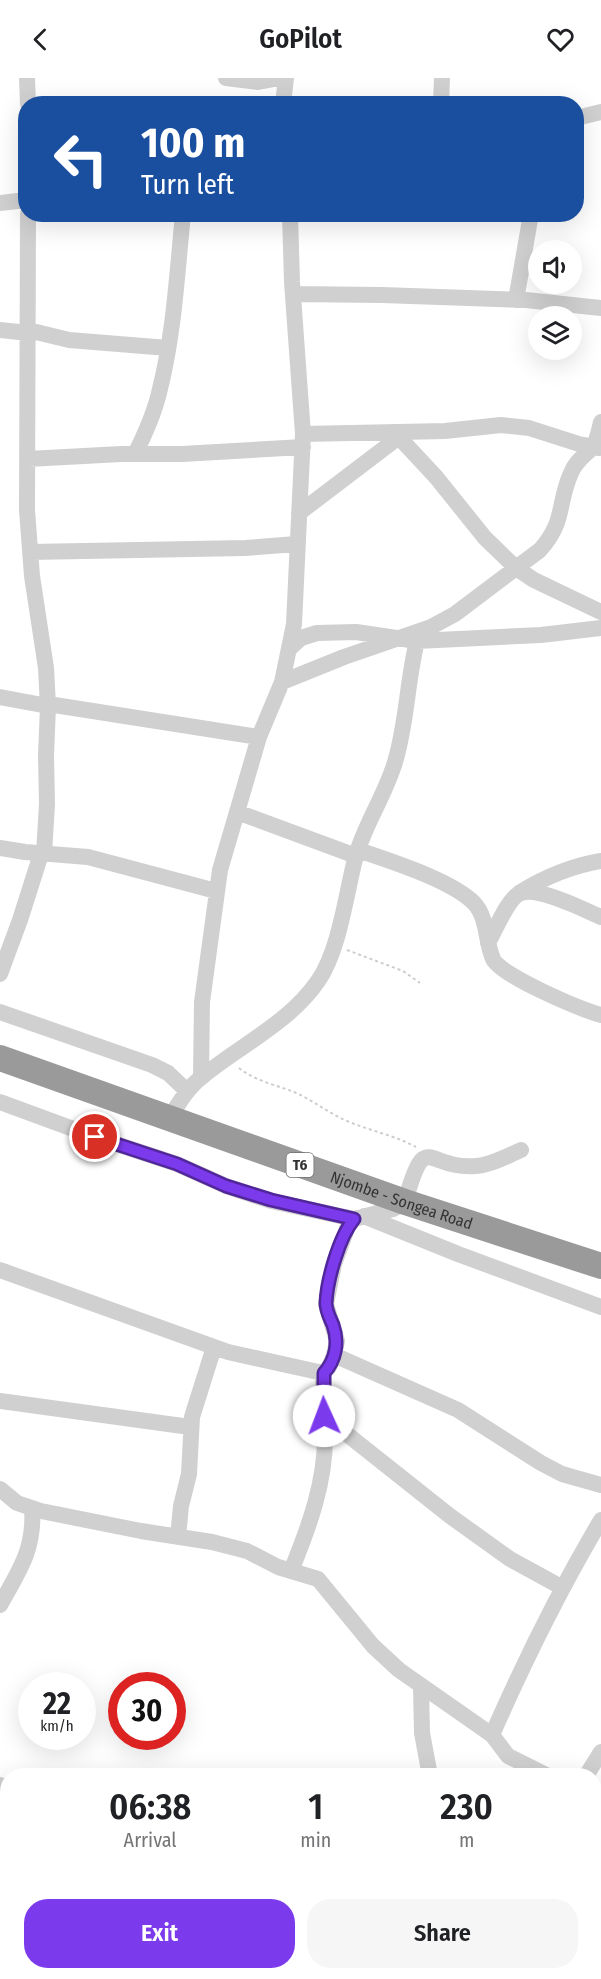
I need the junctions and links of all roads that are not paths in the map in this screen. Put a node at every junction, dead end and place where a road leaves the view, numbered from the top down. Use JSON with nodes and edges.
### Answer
{"nodes":[{"id":1,"x":27,"y":78,"type":"edge"},
{"id":2,"x":226,"y":78,"type":"edge"},
{"id":3,"x":280,"y":78,"type":"edge"},
{"id":4,"x":286,"y":78,"type":"edge"},
{"id":5,"x":442,"y":78,"type":"edge"},
{"id":6,"x":28,"y":96,"type":"edge"},
{"id":7,"x":284,"y":96,"type":"edge"},
{"id":8,"x":441,"y":96,"type":"edge"},
{"id":9,"x":601,"y":112,"type":"edge"},
{"id":10,"x":584,"y":116,"type":"edge"},
{"id":11,"x":18,"y":201,"type":"edge"},
{"id":12,"x":0,"y":202,"type":"edge"},
{"id":13,"x":28,"y":222,"type":"edge"},
{"id":14,"x":182,"y":222,"type":"edge"},
{"id":15,"x":290,"y":222,"type":"edge"},
{"id":16,"x":530,"y":222,"type":"edge"},
{"id":17,"x":293,"y":294,"type":"junction"},
{"id":18,"x":516,"y":300,"type":"junction"},
{"id":19,"x":601,"y":308,"type":"edge"},
{"id":20,"x":0,"y":330,"type":"edge"},
{"id":21,"x":28,"y":331,"type":"junction"},
{"id":22,"x":168,"y":348,"type":"junction"},
{"id":23,"x":601,"y":422,"type":"edge"},
{"id":24,"x":397,"y":435,"type":"junction"},
{"id":25,"x":303,"y":441,"type":"junction"},
{"id":26,"x":597,"y":447,"type":"edge"},
{"id":27,"x":135,"y":454,"type":"junction"},
{"id":28,"x":28,"y":459,"type":"junction"},
{"id":29,"x":299,"y":513,"type":"junction"},
{"id":30,"x":297,"y":544,"type":"junction"},
{"id":31,"x":30,"y":552,"type":"junction"},
{"id":32,"x":516,"y":568,"type":"junction"},
{"id":33,"x":601,"y":612,"type":"edge"},
{"id":34,"x":601,"y":628,"type":"edge"},
{"id":35,"x":409,"y":640,"type":"junction"},
{"id":36,"x":290,"y":648,"type":"junction"},
{"id":37,"x":282,"y":682,"type":"junction"},
{"id":38,"x":0,"y":697,"type":"edge"},
{"id":39,"x":48,"y":705,"type":"junction"},
{"id":40,"x":259,"y":736,"type":"junction"},
{"id":41,"x":237,"y":812,"type":"junction"},
{"id":42,"x":0,"y":848,"type":"edge"},
{"id":43,"x":357,"y":853,"type":"junction"},
{"id":44,"x":43,"y":854,"type":"junction"},
{"id":45,"x":601,"y":861,"type":"edge"},
{"id":46,"x":216,"y":891,"type":"junction"},
{"id":47,"x":518,"y":894,"type":"junction"},
{"id":48,"x":601,"y":917,"type":"edge"},
{"id":49,"x":488,"y":943,"type":"junction"},
{"id":50,"x":0,"y":974,"type":"edge"},
{"id":51,"x":0,"y":1012,"type":"edge"},
{"id":52,"x":601,"y":1015,"type":"edge"},
{"id":53,"x":0,"y":1058,"type":"edge"},
{"id":54,"x":201,"y":1076,"type":"junction"},
{"id":55,"x":187,"y":1091,"type":"junction"},
{"id":56,"x":0,"y":1102,"type":"edge"},
{"id":57,"x":169,"y":1119,"type":"junction"},
{"id":58,"x":521,"y":1150,"type":"dead end"},
{"id":59,"x":405,"y":1202,"type":"junction"},
{"id":60,"x":358,"y":1217,"type":"junction"},
{"id":61,"x":601,"y":1266,"type":"edge"},
{"id":62,"x":0,"y":1270,"type":"edge"},
{"id":63,"x":601,"y":1307,"type":"edge"},
{"id":64,"x":214,"y":1347,"type":"junction"},
{"id":65,"x":334,"y":1355,"type":"junction"},
{"id":66,"x":324,"y":1373,"type":"junction"},
{"id":67,"x":0,"y":1401,"type":"edge"},
{"id":68,"x":324,"y":1416,"type":"junction"},
{"id":69,"x":190,"y":1427,"type":"junction"},
{"id":70,"x":601,"y":1485,"type":"edge"},
{"id":71,"x":0,"y":1489,"type":"edge"},
{"id":72,"x":32,"y":1508,"type":"junction"},
{"id":73,"x":601,"y":1520,"type":"edge"},
{"id":74,"x":178,"y":1537,"type":"junction"},
{"id":75,"x":291,"y":1571,"type":"junction"},
{"id":76,"x":563,"y":1588,"type":"junction"},
{"id":77,"x":0,"y":1605,"type":"edge"},
{"id":78,"x":421,"y":1687,"type":"junction"},
{"id":79,"x":492,"y":1735,"type":"junction"},
{"id":80,"x":601,"y":1752,"type":"edge"},
{"id":81,"x":429,"y":1768,"type":"edge"},
{"id":82,"x":532,"y":1768,"type":"edge"},
{"id":83,"x":591,"y":1768,"type":"edge"}],
"edges":[{"from":1,"to":6,"type":"street"},
{"from":2,"to":3,"type":"street"},
{"from":4,"to":7,"type":"street"},
{"from":5,"to":8,"type":"street"},
{"from":9,"to":10,"type":"street"},
{"from":11,"to":12,"type":"street"},
{"from":13,"to":21,"type":"street"},
{"from":14,"to":22,"type":"street"},
{"from":15,"to":17,"type":"street"},
{"from":16,"to":18,"type":"street"},
{"from":17,"to":18,"type":"street"},
{"from":17,"to":25,"type":"street"},
{"from":18,"to":19,"type":"street"},
{"from":20,"to":21,"type":"street"},
{"from":21,"to":22,"type":"street"},
{"from":21,"to":28,"type":"street"},
{"from":22,"to":27,"type":"street"},
{"from":23,"to":26,"type":"street"},
{"from":24,"to":25,"type":"street"},
{"from":24,"to":26,"type":"street"},
{"from":24,"to":29,"type":"street"},
{"from":24,"to":32,"type":"street"},
{"from":25,"to":27,"type":"street"},
{"from":25,"to":29,"type":"street"},
{"from":26,"to":32,"type":"street"},
{"from":27,"to":28,"type":"street"},
{"from":28,"to":31,"type":"street"},
{"from":29,"to":30,"type":"street"},
{"from":30,"to":31,"type":"street"},
{"from":30,"to":36,"type":"street"},
{"from":31,"to":39,"type":"street"},
{"from":32,"to":33,"type":"street"},
{"from":32,"to":35,"type":"street"},
{"from":34,"to":35,"type":"street"},
{"from":35,"to":36,"type":"street"},
{"from":35,"to":37,"type":"street"},
{"from":35,"to":43,"type":"street"},
{"from":36,"to":37,"type":"street"},
{"from":37,"to":40,"type":"street"},
{"from":38,"to":39,"type":"street"},
{"from":39,"to":40,"type":"street"},
{"from":39,"to":44,"type":"street"},
{"from":40,"to":41,"type":"street"},
{"from":41,"to":43,"type":"street"},
{"from":41,"to":46,"type":"street"},
{"from":42,"to":44,"type":"street"},
{"from":43,"to":49,"type":"street"},
{"from":43,"to":54,"type":"street"},
{"from":44,"to":46,"type":"street"},
{"from":44,"to":50,"type":"street"},
{"from":45,"to":47,"type":"street"},
{"from":46,"to":54,"type":"street"},
{"from":47,"to":48,"type":"street"},
{"from":47,"to":49,"type":"street"},
{"from":49,"to":52,"type":"street"},
{"from":51,"to":55,"type":"street"},
{"from":53,"to":57,"type":"highway","name":"Njombe - Songea Road","number":"T6"},
{"from":54,"to":55,"type":"street"},
{"from":55,"to":57,"type":"street"},
{"from":56,"to":60,"type":"street"},
{"from":57,"to":59,"type":"highway","name":"Njombe - Songea Road","number":"T6"},
{"from":58,"to":59,"type":"street"},
{"from":59,"to":60,"type":"street"},
{"from":59,"to":61,"type":"highway","name":"Njombe - Songea Road","number":"T6"},
{"from":60,"to":63,"type":"street"},
{"from":60,"to":65,"type":"street"},
{"from":62,"to":64,"type":"street"},
{"from":64,"to":66,"type":"street"},
{"from":64,"to":69,"type":"street"},
{"from":65,"to":66,"type":"street"},
{"from":65,"to":70,"type":"street"},
{"from":66,"to":68,"type":"street"},
{"from":67,"to":69,"type":"street"},
{"from":68,"to":75,"type":"street"},
{"from":68,"to":76,"type":"street"},
{"from":69,"to":74,"type":"street"},
{"from":71,"to":72,"type":"street"},
{"from":72,"to":74,"type":"street"},
{"from":72,"to":77,"type":"street"},
{"from":73,"to":76,"type":"street"},
{"from":74,"to":75,"type":"street"},
{"from":75,"to":78,"type":"street"},
{"from":76,"to":79,"type":"street"},
{"from":78,"to":79,"type":"street"},
{"from":78,"to":81,"type":"street"},
{"from":79,"to":82,"type":"street"},
{"from":80,"to":83,"type":"street"}]}
